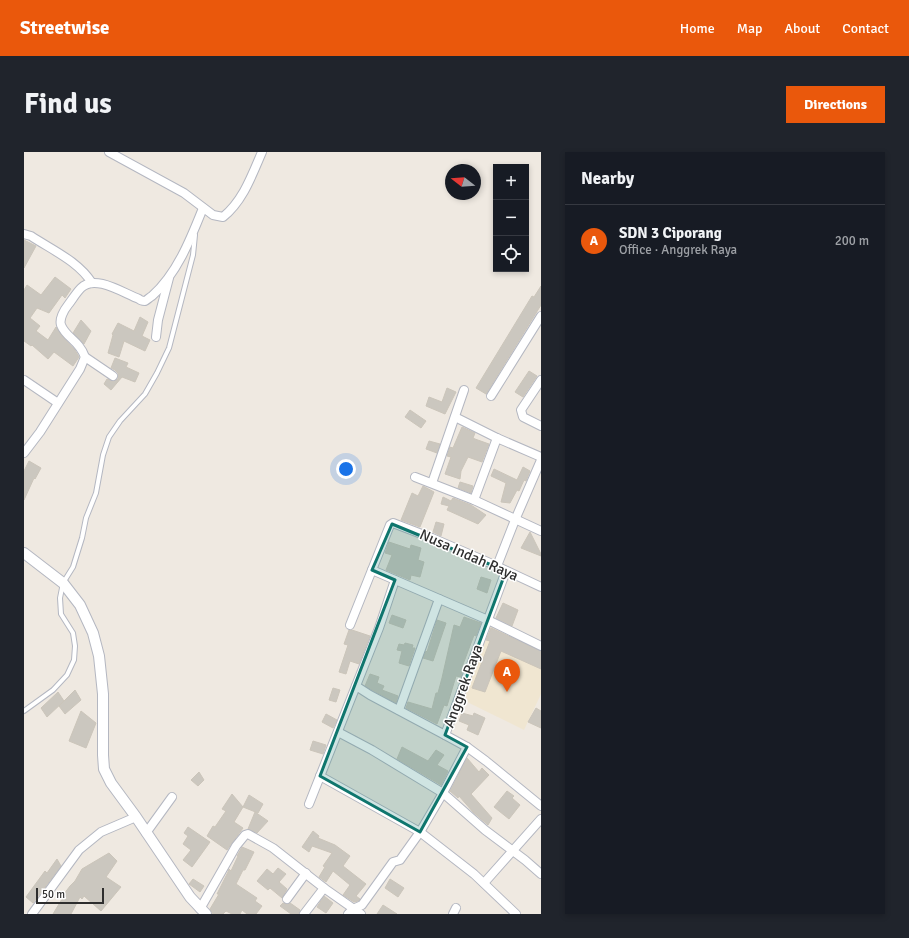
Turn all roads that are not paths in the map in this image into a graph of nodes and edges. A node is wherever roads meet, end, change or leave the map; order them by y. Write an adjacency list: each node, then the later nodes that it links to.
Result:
1 (109, 152): 3 (street)
2 (262, 152): 3 (street)
3 (203, 208): 4 (street)
4 (196, 226): 6 (street); 32 (lane)
5 (24, 234): 7 (street)
6 (170, 275): 7 (street); 9 (street)
7 (92, 282): 10 (street)
8 (541, 316): 15 (street)
9 (156, 337)
10 (85, 357): 11 (street); 16 (street)
11 (113, 376)
12 (24, 380): 16 (street)
13 (541, 380): 18 (street)
14 (464, 390): 17 (street)
15 (491, 396)
16 (58, 403): 20 (street)
17 (455, 417): 19 (street); 23 (street)
18 (541, 426)
19 (497, 438): 21 (street); 24 (street)
20 (24, 453)
21 (541, 458): 25 (street)
22 (415, 477): 23 (street)
23 (432, 483): 24 (street)
24 (474, 500): 25 (street)
25 (515, 520): 26 (street); 28 (street)
26 (541, 532)
27 (24, 553): 32 (street)
28 (497, 566): 29 (street, Nusa Indah Raya); 30 (street, Nusa Indah Raya)
29 (372, 570): 31 (street); 36 (street)
30 (506, 571): 33 (street, Nusa Indah Raya); 35 (street, Anggrek Raya)
31 (396, 580): 34 (street); 38 (street)
32 (63, 583): 40 (lane); 49 (street)
33 (541, 587)
34 (440, 599): 35 (street); 39 (street)
35 (488, 620): 37 (street); 42 (street, Anggrek Raya)
36 (350, 625)
37 (541, 646)
38 (356, 686): 39 (street); 41 (street)
39 (399, 710): 42 (street)
40 (24, 711)
41 (338, 732): 44 (street); 45 (street)
42 (445, 735): 43 (street, Anggrek Raya)
43 (467, 747): 45 (street); 48 (street, Anggrek Raya)
44 (320, 776): 47 (street); 51 (street)
45 (443, 793): 51 (street); 53 (street)
46 (172, 797): 52 (street)
47 (309, 804)
48 (541, 806)
49 (136, 817): 52 (street); 61 (street)
50 (541, 819): 53 (street)
51 (420, 832): 56 (street); 60 (street)
52 (146, 833): 59 (street)
53 (513, 851): 55 (street); 56 (street)
54 (306, 873): 57 (street); 58 (street); 59 (street)
55 (541, 874)
56 (484, 883): 64 (street)
57 (324, 888): 60 (street); 62 (street)
58 (287, 899)
59 (203, 912)
60 (351, 912): 63 (street)
61 (32, 914)
62 (304, 914)
63 (361, 914)
64 (516, 914)

